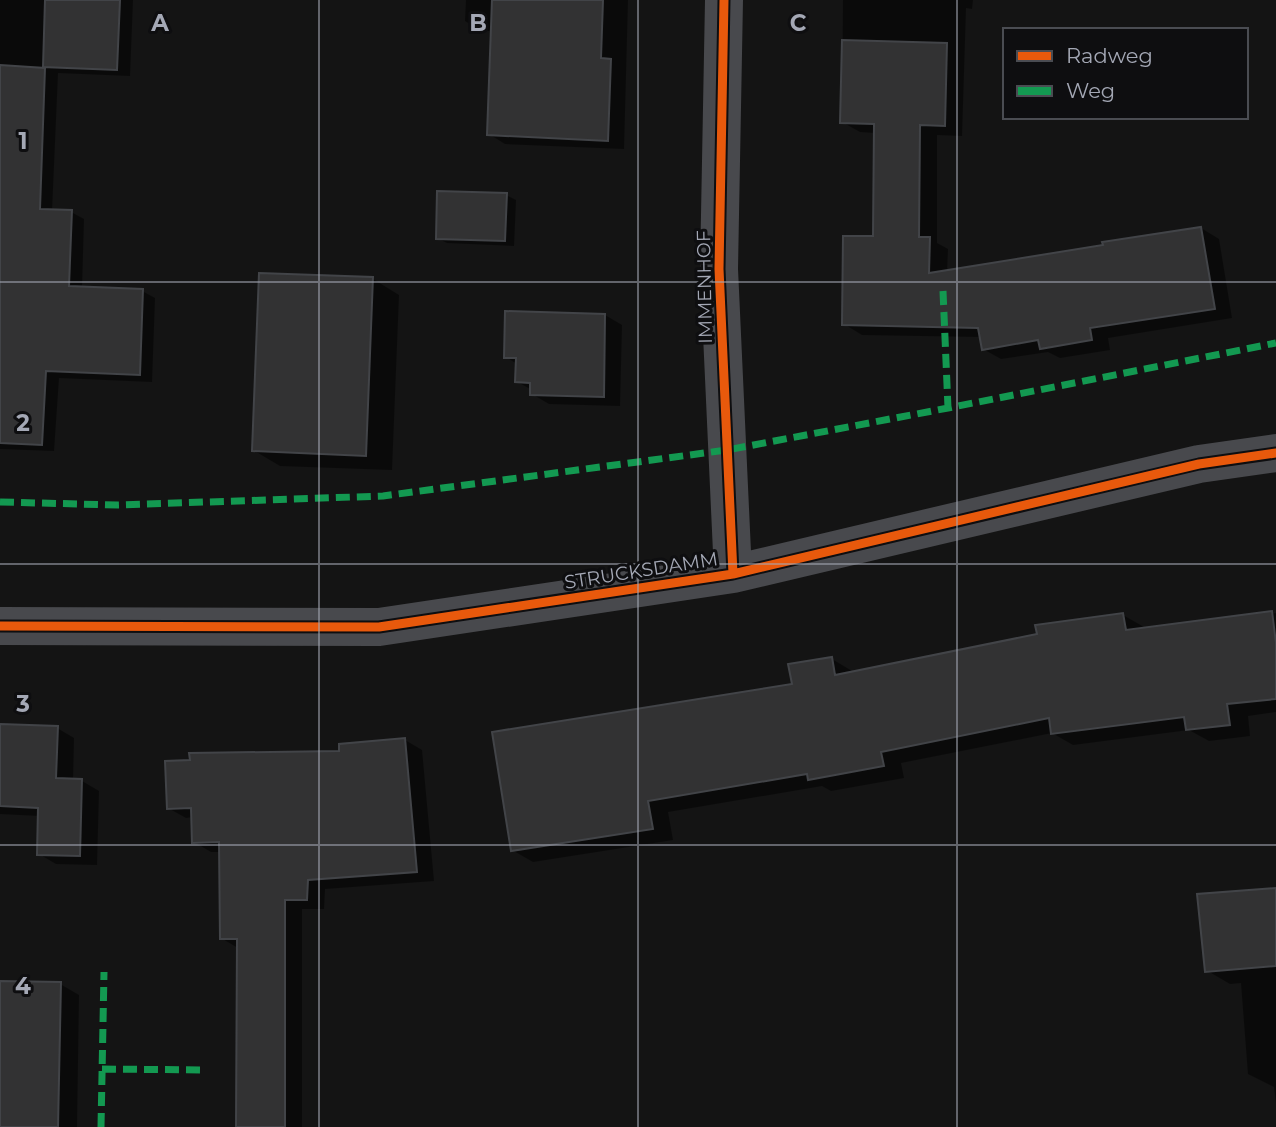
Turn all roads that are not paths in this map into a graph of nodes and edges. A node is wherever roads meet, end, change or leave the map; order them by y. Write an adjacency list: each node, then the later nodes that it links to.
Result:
1 (724, 0): 3 (street, IMMENHOF)
2 (1276, 453): 3 (street, STRUCKSDAMM)
3 (733, 574): 4 (street, STRUCKSDAMM)
4 (0, 626)

